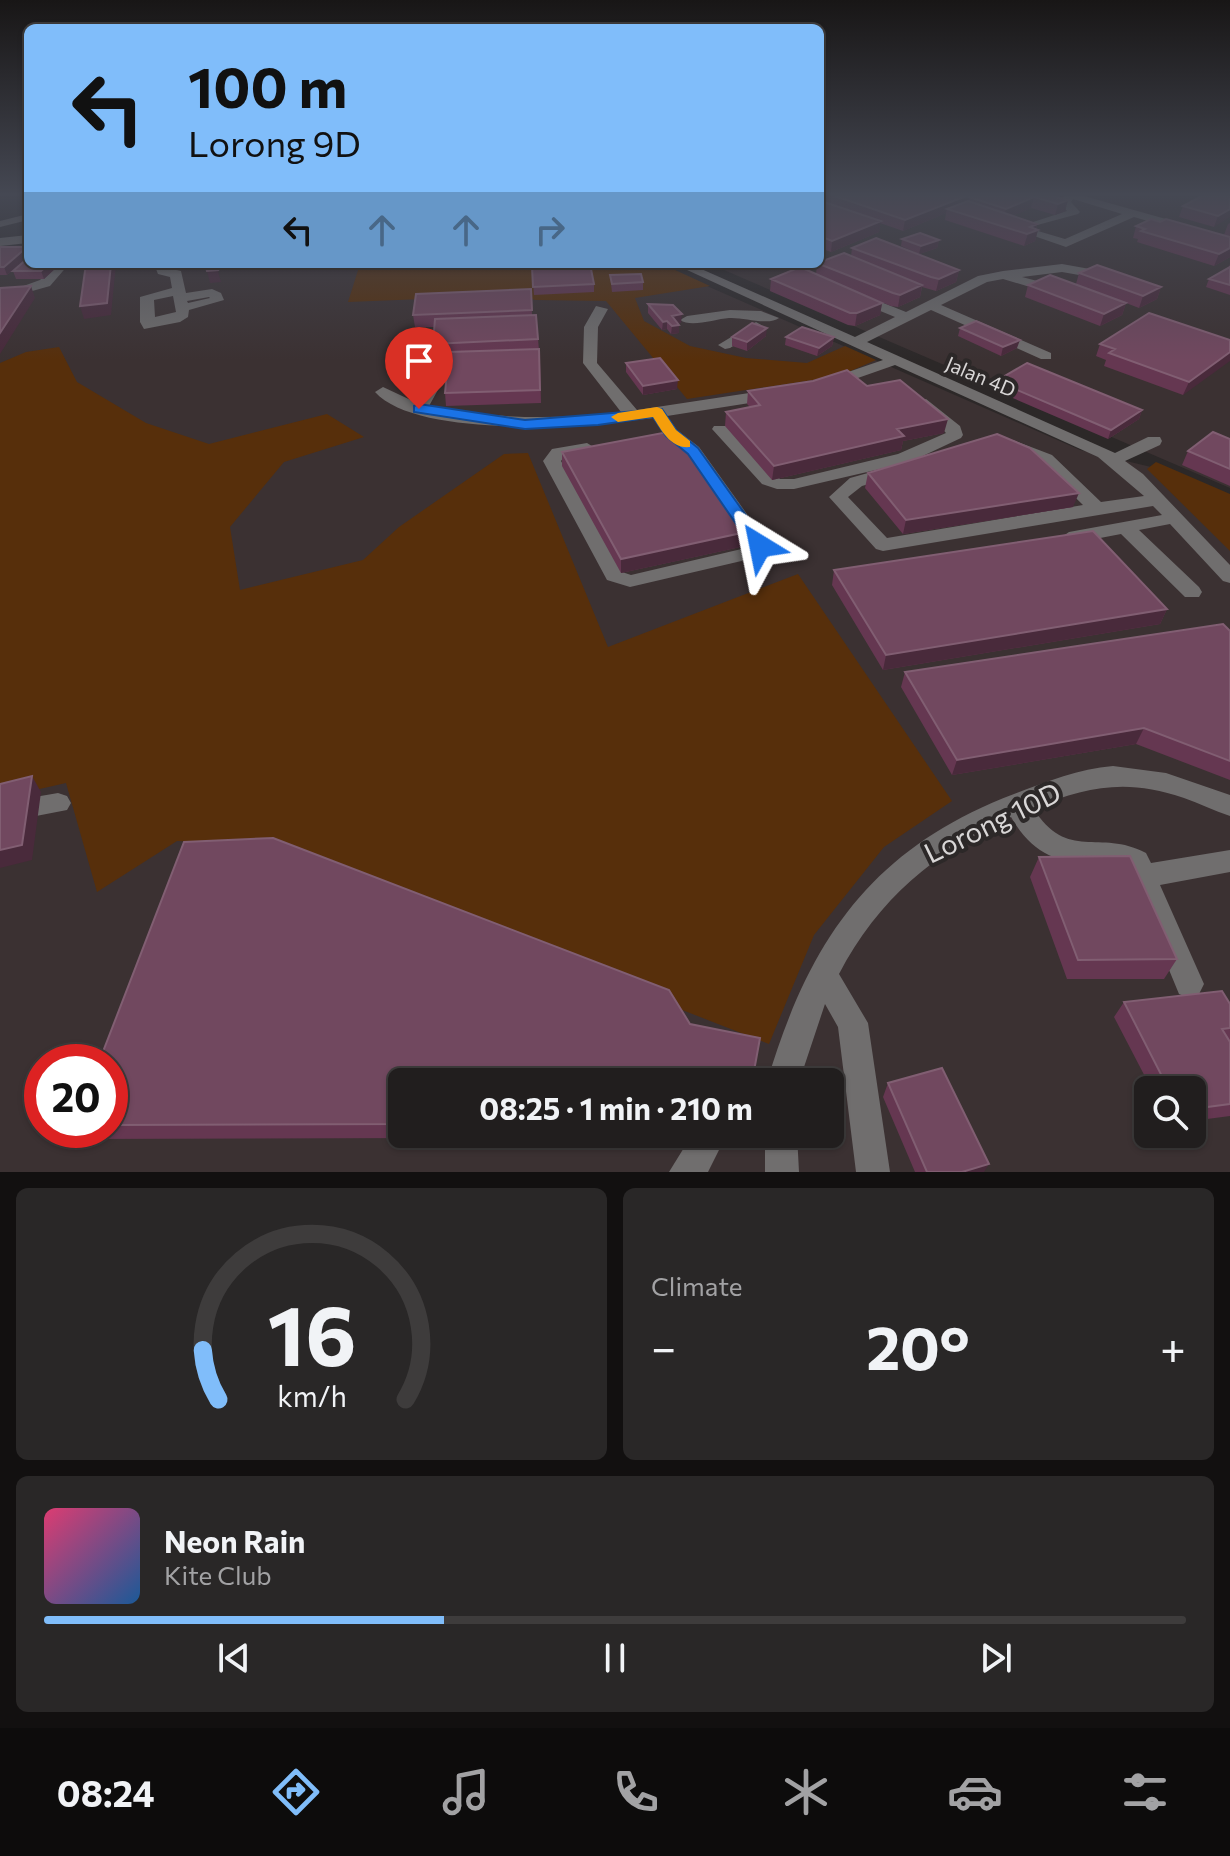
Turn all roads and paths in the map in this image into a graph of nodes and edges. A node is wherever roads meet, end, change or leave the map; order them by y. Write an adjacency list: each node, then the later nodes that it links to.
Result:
1 (59, 268): 8 (street)
2 (161, 268): 10 (street)
3 (689, 268): 12 (street, Jalan 4D)
4 (1011, 276): 5 (street); 6 (street); 9 (street)
5 (1127, 281)
6 (1040, 286)
7 (845, 291): 13 (street)
8 (11, 293)
9 (936, 298): 13 (street); 19 (street)
10 (179, 299): 10 (street)
11 (601, 309): 29 (street)
12 (789, 313): 14 (street); 17 (street, Jalan 4D)
13 (907, 317): 17 (street)
14 (772, 318): 15 (street); 18 (street)
15 (687, 320)
16 (425, 333): 22 (street)
17 (855, 342): 21 (street, Jalan 4D)
18 (725, 345)
19 (1046, 356)
20 (484, 361): 22 (street)
21 (894, 361): 23 (street, Jalan 4D); 24 (street)
22 (427, 363): 27 (street)
23 (919, 372): 30 (street); 35 (street, Jalan 4D)
24 (818, 386)
25 (795, 391): 28 (street)
26 (383, 392): 27 (street)
27 (419, 409): 29 (street)
28 (657, 412): 29 (street); 33 (street)
29 (632, 415)
30 (720, 429)
31 (1154, 441): 35 (street)
32 (998, 442): 37 (street)
33 (600, 446)
34 (970, 450): 37 (street)
35 (1115, 459): 36 (street, Jalan 4D)
36 (1157, 500): 37 (street); 38 (street, Jalan 4D)
37 (1097, 508)
38 (1175, 518): 39 (street); 41 (street, Jalan 4D)
39 (1125, 527): 40 (street); 42 (street)
40 (1047, 542)
41 (1230, 577)
42 (1192, 592)
43 (58, 803): 46 (street)
44 (1017, 804): 45 (street, Lorong 10D); 48 (street); 49 (street, Lorong 10D)
45 (1230, 806)
46 (0, 813)
47 (1230, 861): 48 (street)
48 (1144, 876): 50 (street)
49 (824, 976): 51 (street, Lorong 10D); 54 (street)
50 (1189, 984)
51 (786, 1068)
52 (781, 1148): 53 (street)
53 (782, 1172)
54 (873, 1172)

